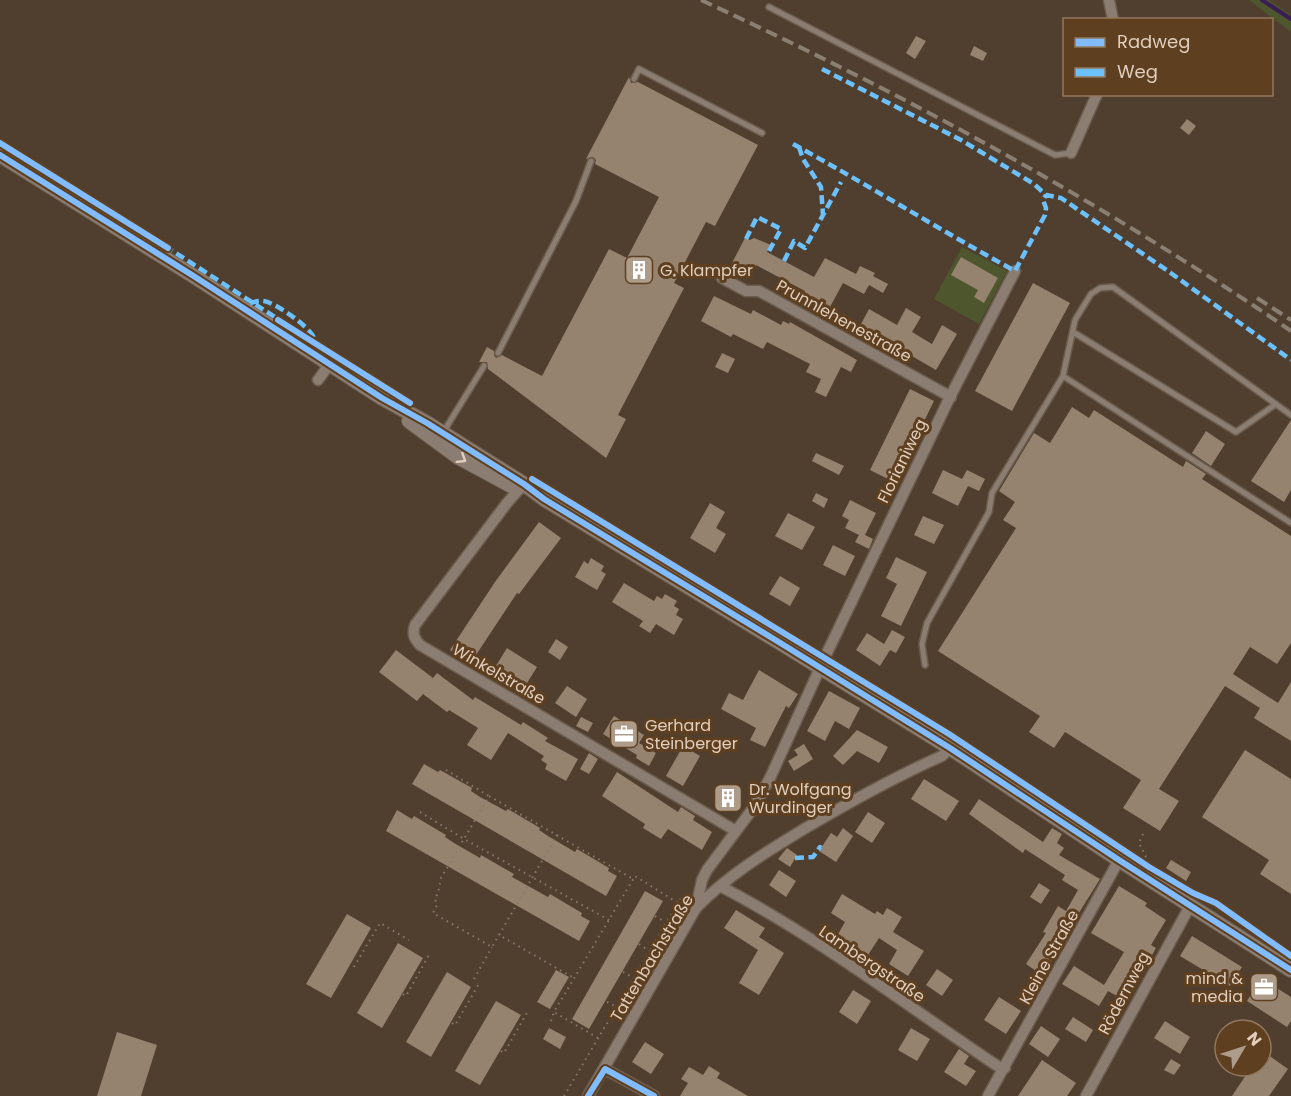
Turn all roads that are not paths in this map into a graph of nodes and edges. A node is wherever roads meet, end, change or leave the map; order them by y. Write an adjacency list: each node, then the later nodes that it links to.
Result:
1 (1109, 0): 3 (street)
2 (770, 7): 7 (lane)
3 (1113, 18)
4 (634, 79): 6 (lane)
5 (1096, 96): 7 (street)
6 (762, 133)
7 (1071, 153)
8 (0, 155): 14 (street)
9 (591, 161): 13 (lane)
10 (1015, 271): 18 (street, Florianiweg)
11 (722, 278): 18 (street, Prunnlehenestraße)
12 (1073, 332): 16 (lane); 19 (lane); 19 (lane)
13 (498, 353)
14 (329, 365): 17 (street); 21 (street)
15 (484, 366): 21 (lane)
16 (1063, 376): 23 (lane); 24 (lane)
17 (318, 380)
18 (951, 397): 25 (street, Florianiweg)
19 (1276, 404): 20 (lane)
20 (1291, 415)
21 (440, 438): 22 (street)
22 (522, 487): 25 (street); 27 (street, Winkelstraße)
23 (1291, 523)
24 (925, 665)
25 (820, 667): 26 (street); 27 (street)
26 (950, 748): 28 (street); 29 (street, Tattenbachstraße)
27 (736, 831): 31 (street)
28 (1119, 860): 30 (street); 33 (street, Kleine Straße)
29 (720, 886): 31 (street, Tattenbachstraße); 33 (street, Lambergstraße)
30 (1190, 906): 32 (street); 38 (street, Rödernweg)
31 (696, 908): 34 (street, Tattenbachstraße)
32 (1291, 970)
33 (1005, 1068): 37 (street, Kleine Straße)
34 (605, 1069): 35 (street, Tattenbachstraße); 36 (street)
35 (588, 1096)
36 (654, 1096)
37 (988, 1096)
38 (1086, 1096)

